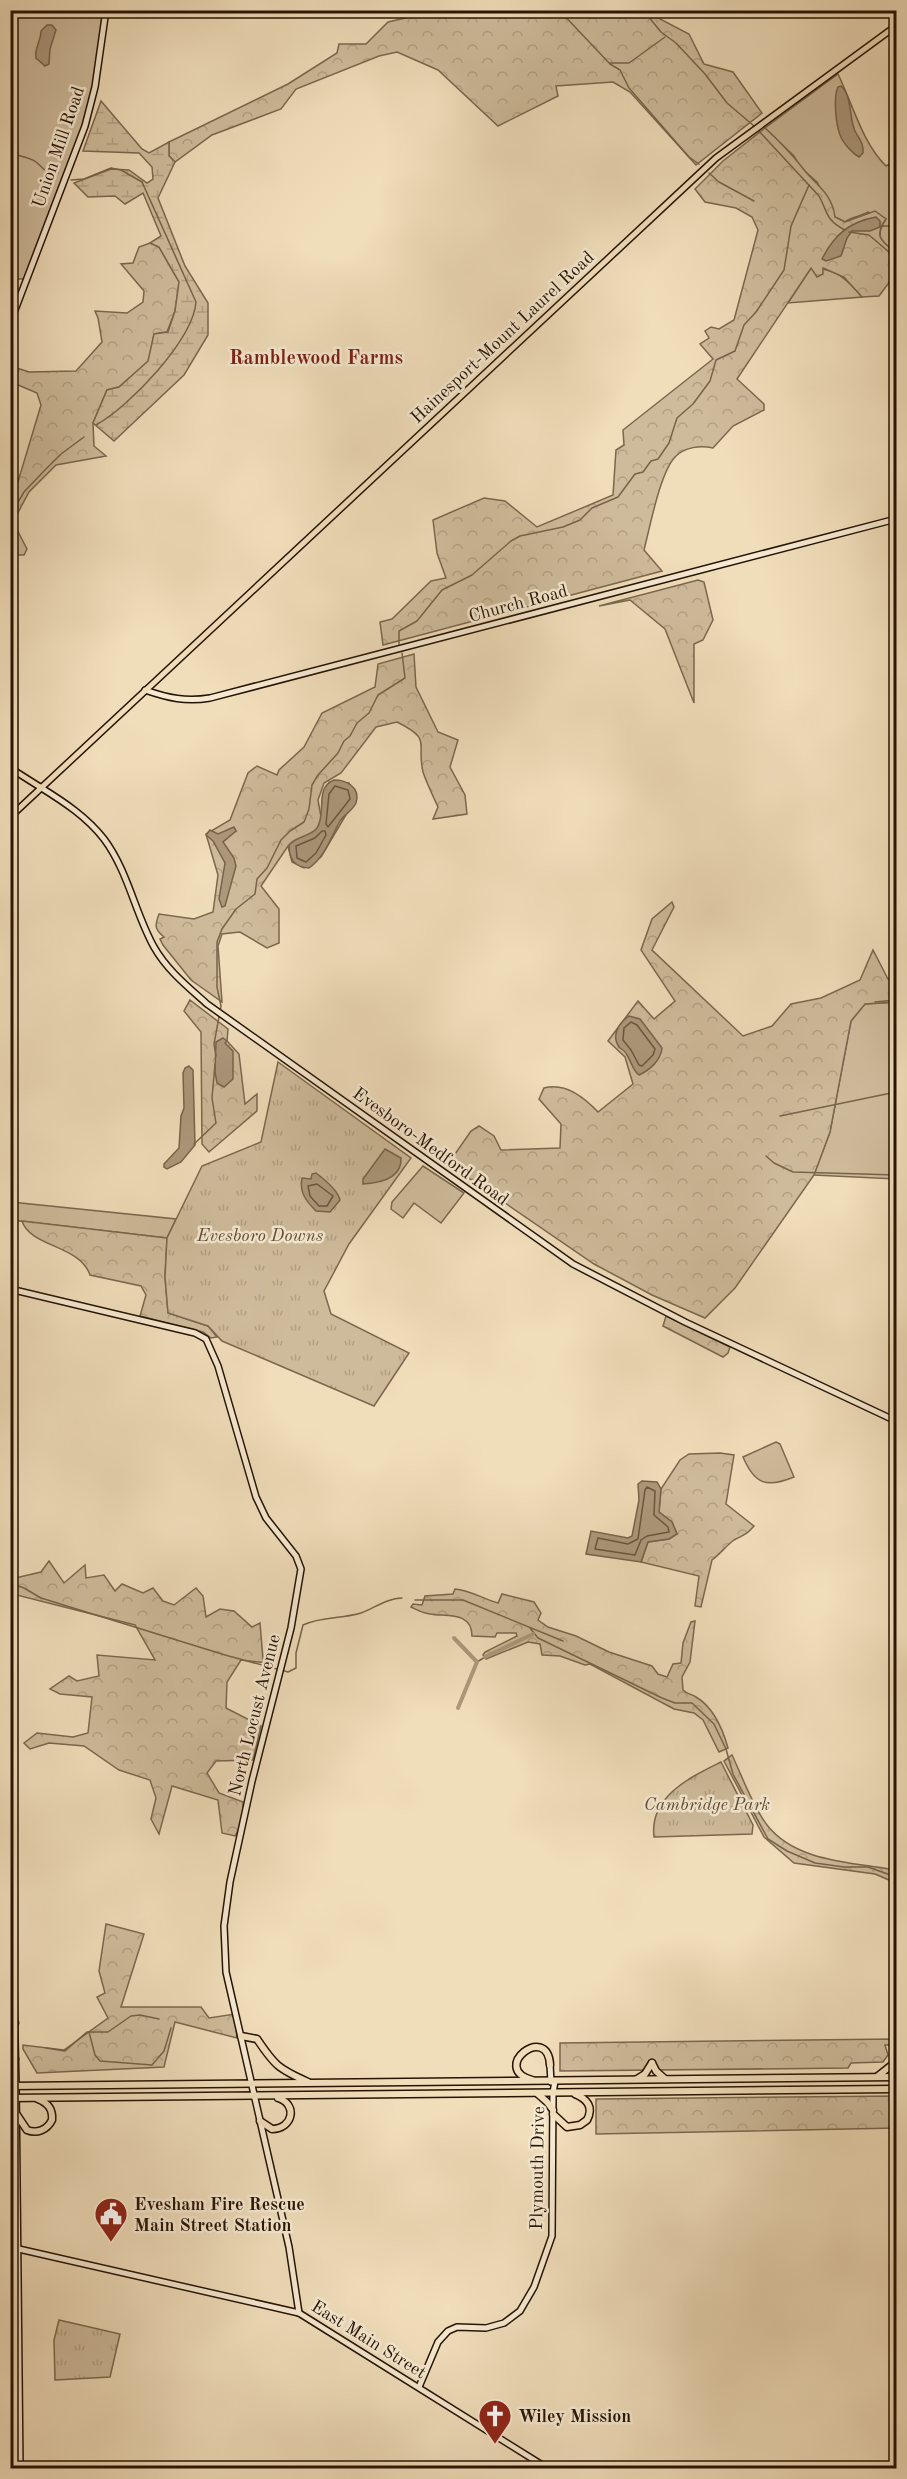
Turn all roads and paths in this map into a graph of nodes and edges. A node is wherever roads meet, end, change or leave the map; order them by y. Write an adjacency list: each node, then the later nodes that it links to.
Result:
1 (106, 10): 3 (street, Union Mill Road)
2 (897, 26): 5 (main road, Hainesport-Mount Laurel Road)
3 (10, 323)
4 (897, 519): 5 (street, Church Road)
5 (145, 690): 7 (main road, Hainesport-Mount Laurel Road)
6 (10, 768): 7 (main road)
7 (40, 787): 8 (main road, Hainesport-Mount Laurel Road); 10 (street, Evesboro-Medford Road)
8 (10, 817)
9 (10, 1289): 13 (street, North Locust Avenue)
10 (897, 1421)
11 (10, 1810): 12 (street)
12 (13, 2026): 15 (street)
13 (241, 2036): 23 (highway); 24 (street, North Locust Avenue)
14 (897, 2051): 17 (highway)
15 (13, 2057): 25 (street)
16 (550, 2065): 21 (highway); 22 (street, Plymouth Drive)
17 (877, 2077): 18 (highway); 19 (highway)
18 (897, 2077)
19 (666, 2079): 20 (highway); 20 (highway)
20 (635, 2080): 22 (highway)
21 (541, 2081): 22 (highway); 23 (highway)
22 (553, 2081): 29 (street, Plymouth Drive)
23 (312, 2083): 24 (highway)
24 (251, 2084): 25 (highway); 30 (street, North Locust Avenue)
25 (13, 2086): 31 (street)
26 (897, 2089): 27 (highway)
27 (572, 2092): 29 (highway); 33 (highway)
28 (534, 2093): 29 (highway); 30 (highway); 33 (highway)
29 (553, 2093): 33 (street, Plymouth Drive)
30 (255, 2096): 32 (highway); 35 (street, North Locust Avenue); 35 (highway)
31 (13, 2098): 32 (highway); 34 (street)
32 (31, 2098): 34 (highway)
33 (553, 2112): 38 (street, Plymouth Drive)
34 (16, 2115): 36 (street)
35 (260, 2121): 37 (street, North Locust Avenue)
36 (14, 2248): 37 (street, East Main Street); 39 (street)
37 (299, 2313): 38 (street, East Main Street)
38 (419, 2387): 40 (street, East Main Street)
39 (20, 2469)
40 (546, 2469)

